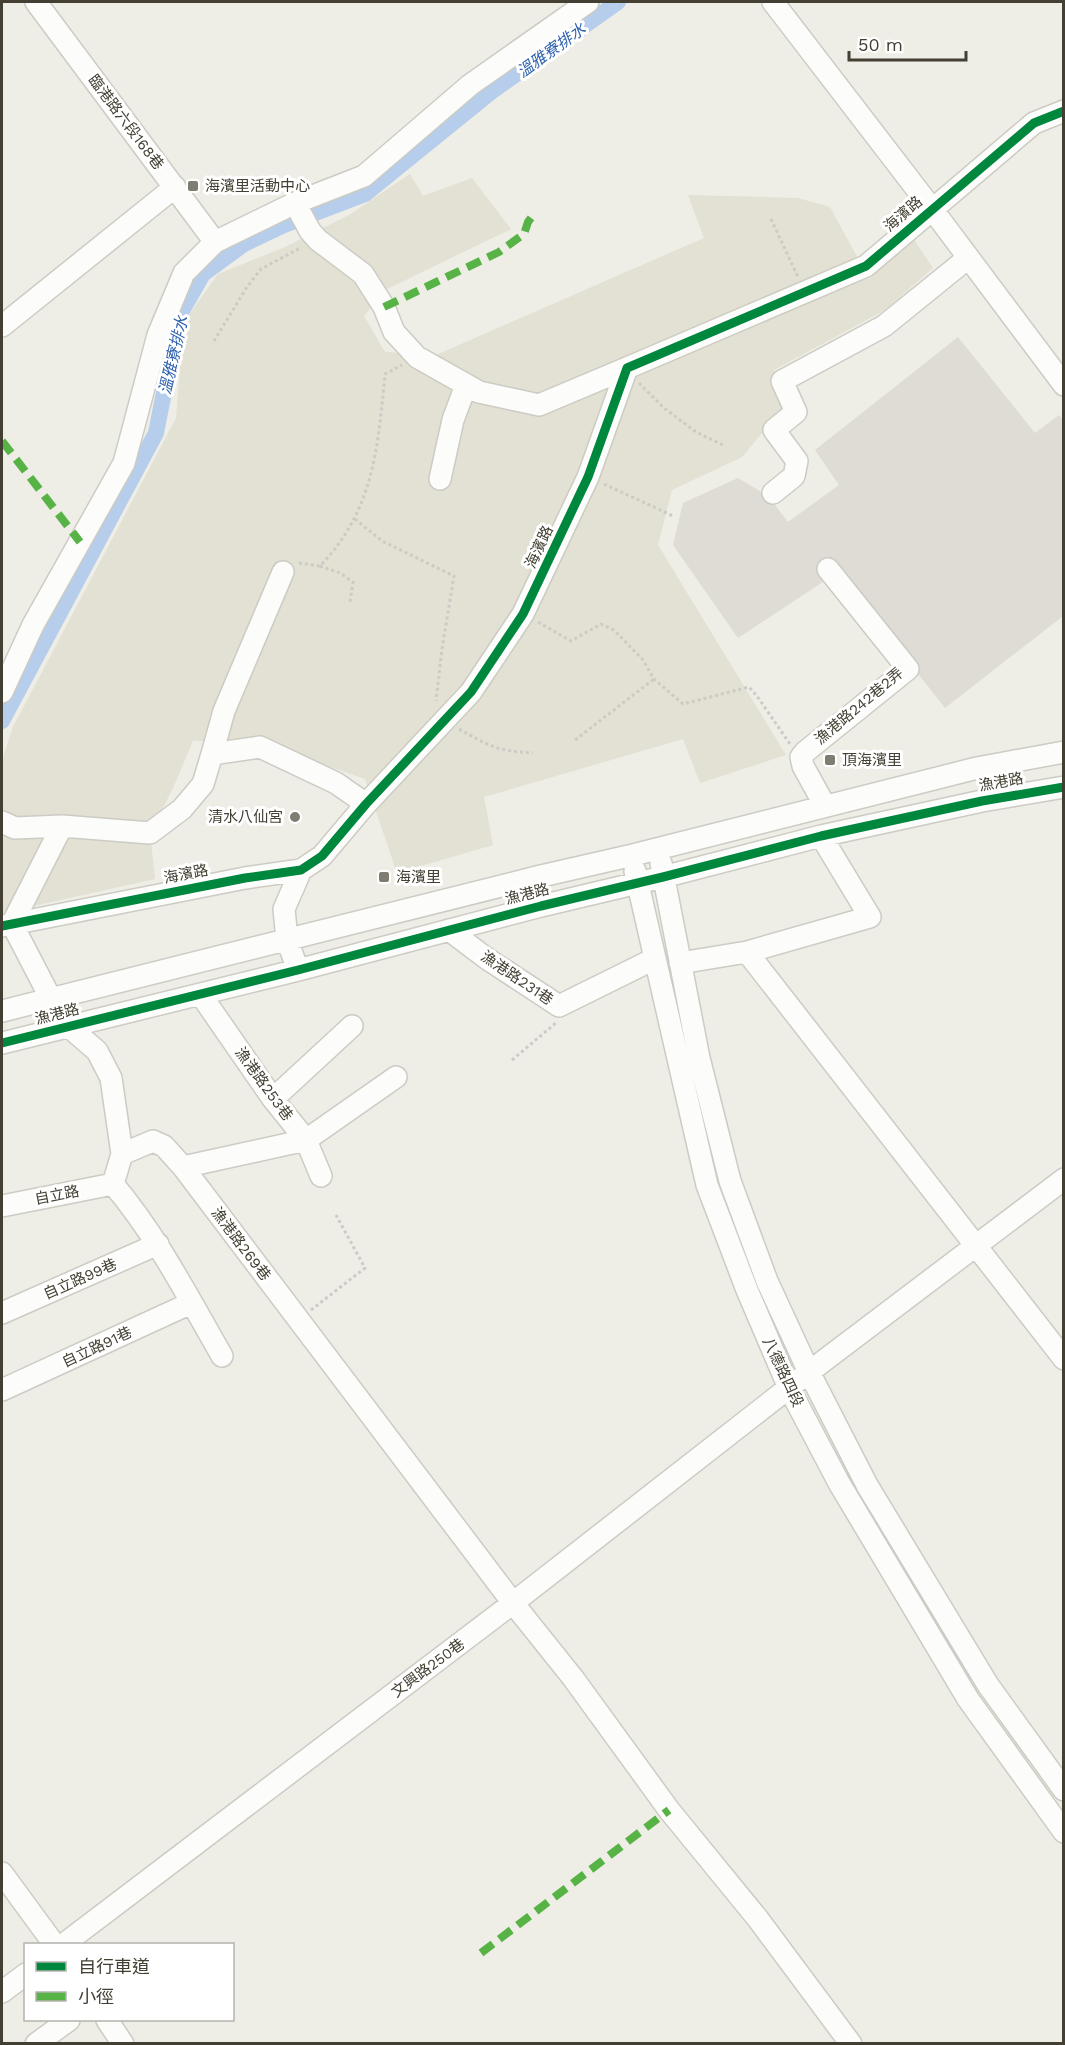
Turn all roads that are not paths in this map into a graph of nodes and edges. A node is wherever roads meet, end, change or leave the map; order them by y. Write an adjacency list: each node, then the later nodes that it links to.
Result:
1 (36, 2): 5 (street, 臨港路六段168巷)
2 (588, 2): 6 (street)
3 (773, 2): 7 (street)
4 (1064, 111): 7 (street, 海濱路)
5 (175, 187): 8 (street, 臨港路六段168巷); 10 (street)
6 (297, 206): 8 (street); 12 (street)
7 (932, 208): 9 (street); 11 (street, 海濱路)
8 (215, 242): 18 (street)
9 (968, 258): 13 (street); 15 (street)
10 (2, 327)
11 (627, 368): 12 (street); 22 (street, 海濱路)
12 (466, 385): 14 (street)
13 (1064, 385)
14 (440, 479)
15 (773, 493)
16 (828, 569): 23 (street, 漁港路242巷2弄)
17 (283, 572): 20 (street)
18 (2, 692)
19 (1064, 752): 23 (street, 漁港路)
20 (212, 754): 22 (street); 25 (street)
21 (1064, 787): 26 (street, 漁港路)
22 (366, 804): 29 (street, 海濱路)
23 (825, 806): 27 (street, 漁港路)
24 (2, 822): 25 (street)
25 (62, 826): 32 (street)
26 (821, 836): 30 (street, 漁港路); 35 (street)
27 (658, 848): 28 (street, 漁港路); 30 (street, 八德路四段)
28 (633, 855): 31 (street, 八德路四段); 34 (street, 漁港路)
29 (301, 870): 32 (street, 海濱路); 34 (street)
30 (663, 877): 31 (street, 漁港路); 37 (street, 八德路四段)
31 (637, 883): 33 (street, 漁港路); 36 (street, 八德路四段)
32 (7, 925): 40 (street)
33 (449, 930): 36 (street, 漁港路231巷); 38 (street, 漁港路)
34 (287, 940): 38 (street); 40 (street, 漁港路)
35 (747, 952): 37 (street); 55 (street)
36 (654, 959): 59 (street, 八德路四段)
37 (680, 963): 58 (street, 八德路四段)
38 (298, 970): 39 (street, 漁港路)
39 (201, 995): 42 (street, 漁港路); 46 (street, 漁港路253巷)
40 (51, 999): 41 (street, 漁港路); 42 (street)
41 (2, 1011)
42 (68, 1026): 44 (street, 漁港路); 48 (street)
43 (352, 1026): 46 (street)
44 (2, 1043)
45 (396, 1077): 47 (street)
46 (273, 1099): 47 (street, 漁港路253巷)
47 (306, 1140): 49 (street); 50 (street, 漁港路253巷)
48 (122, 1154): 49 (street, 漁港路269巷); 52 (street)
49 (183, 1167): 65 (street, 漁港路269巷)
50 (321, 1176)
51 (1064, 1179): 55 (street, 文興路250巷)
52 (112, 1184): 53 (street, 自立路); 54 (street)
53 (2, 1206)
54 (158, 1245): 56 (street); 57 (street, 自立路99巷)
55 (976, 1246): 61 (street); 62 (street, 文興路250巷)
56 (191, 1303): 60 (street); 64 (street, 自立路91巷)
57 (2, 1313)
58 (784, 1317): 59 (street); 62 (street, 八德路四段)
59 (763, 1328): 63 (street, 八德路四段)
60 (222, 1356)
61 (1064, 1359)
62 (809, 1372): 63 (street, 文興路250巷); 66 (street, 八德路四段)
63 (789, 1388): 65 (street, 文興路250巷); 67 (street, 八德路四段)
64 (2, 1390)
65 (513, 1603): 72 (street, 文興路250巷); 79 (street, 漁港路269巷)
66 (988, 1685): 67 (street); 68 (street, 八德路四段)
67 (968, 1699): 69 (street, 八德路四段)
68 (1064, 1790)
69 (1064, 1832)
70 (2, 1873): 71 (street)
71 (53, 1943)
72 (65, 1943)
73 (24, 1976): 74 (street)
74 (2, 1992)
75 (66, 2021): 77 (street)
76 (108, 2021): 78 (street)
77 (36, 2043)
78 (123, 2043)
79 (851, 2043)

